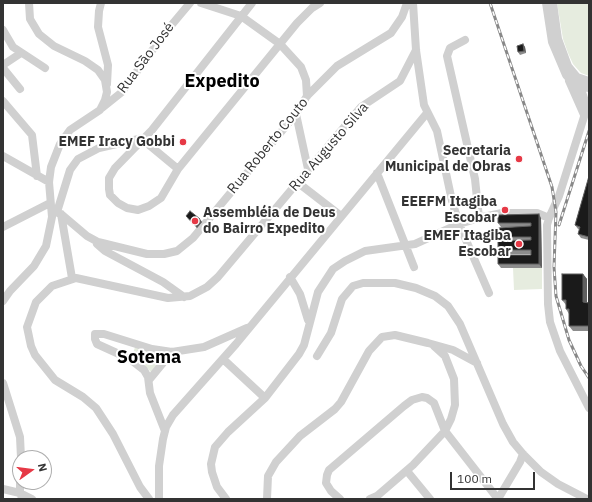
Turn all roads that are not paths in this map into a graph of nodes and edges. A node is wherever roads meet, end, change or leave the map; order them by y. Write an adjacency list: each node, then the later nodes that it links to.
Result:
1 (29, 3): 23 (street)
2 (101, 3): 23 (street)
3 (190, 3): 30 (street, Rua São José)
4 (201, 3): 11 (street)
5 (252, 3): 11 (street)
6 (407, 3): 27 (street, Rua Roberto Couto)
7 (413, 3): 15 (street)
8 (546, 3): 20 (street)
9 (553, 3): 21 (street)
10 (317, 4): 14 (street)
11 (241, 16): 14 (street); 33 (street)
12 (3, 30): 16 (street)
13 (465, 40): 43 (street)
14 (280, 44): 27 (street); 35 (street)
15 (416, 50): 31 (street); 36 (street, Rua Augusto Silva)
16 (21, 53): 17 (street); 19 (street)
17 (3, 65)
18 (3, 68): 26 (street)
19 (44, 68)
20 (566, 75): 24 (street); 29 (street)
21 (577, 77): 22 (street); 24 (street)
22 (589, 81)
23 (107, 84): 30 (street)
24 (580, 88): 25 (street); 29 (street)
25 (589, 88)
26 (20, 89)
27 (307, 96): 32 (street, Rua Roberto Couto)
28 (3, 101): 38 (street)
29 (586, 108): 44 (street)
30 (100, 110): 39 (street, Rua São José)
31 (427, 113): 37 (street); 45 (street)
32 (296, 114): 36 (street); 47 (street, Rua Roberto Couto)
33 (144, 138): 35 (street); 35 (street); 41 (street)
34 (3, 156): 38 (street)
35 (178, 169)
36 (308, 169): 40 (street, Rua Augusto Silva)
37 (377, 173): 42 (street); 48 (street)
38 (37, 176): 39 (street)
39 (49, 182): 41 (street, Rua São José)
40 (297, 182): 42 (street); 53 (street, Rua Augusto Silva)
41 (55, 210): 46 (street); 47 (street, Rua Roberto Couto); 51 (street); 54 (street)
42 (341, 216): 50 (street)
43 (479, 218): 44 (street); 45 (street)
44 (549, 218): 65 (street)
45 (459, 224): 48 (street); 52 (street)
46 (3, 227)
47 (92, 239): 53 (street)
48 (406, 246): 49 (street); 56 (street)
49 (414, 267)
50 (290, 277): 55 (street); 56 (street)
51 (72, 278): 53 (street, Rua Augusto Silva); 74 (street)
52 (489, 293)
53 (184, 297)
54 (3, 301)
55 (248, 328): 58 (street); 60 (street)
56 (308, 330): 64 (street)
57 (432, 344): 61 (street); 67 (street); 77 (street)
58 (172, 352): 62 (street); 62 (street)
59 (317, 356): 61 (street)
60 (223, 359): 64 (street); 66 (street)
61 (478, 364): 69 (street)
62 (149, 380): 66 (street)
63 (3, 382): 68 (street)
64 (265, 398): 76 (street)
65 (589, 408)
66 (165, 431): 75 (street)
67 (446, 431): 70 (street); 78 (street); 81 (street)
68 (21, 450)
69 (523, 454): 81 (street); 82 (street)
70 (407, 471): 79 (street); 80 (street)
71 (3, 489): 72 (street)
72 (21, 496): 73 (street)
73 (32, 499)
74 (150, 499)
75 (159, 499)
76 (226, 499)
77 (267, 499)
78 (340, 499)
79 (370, 499)
80 (430, 499)
81 (498, 499)
82 (588, 499)

